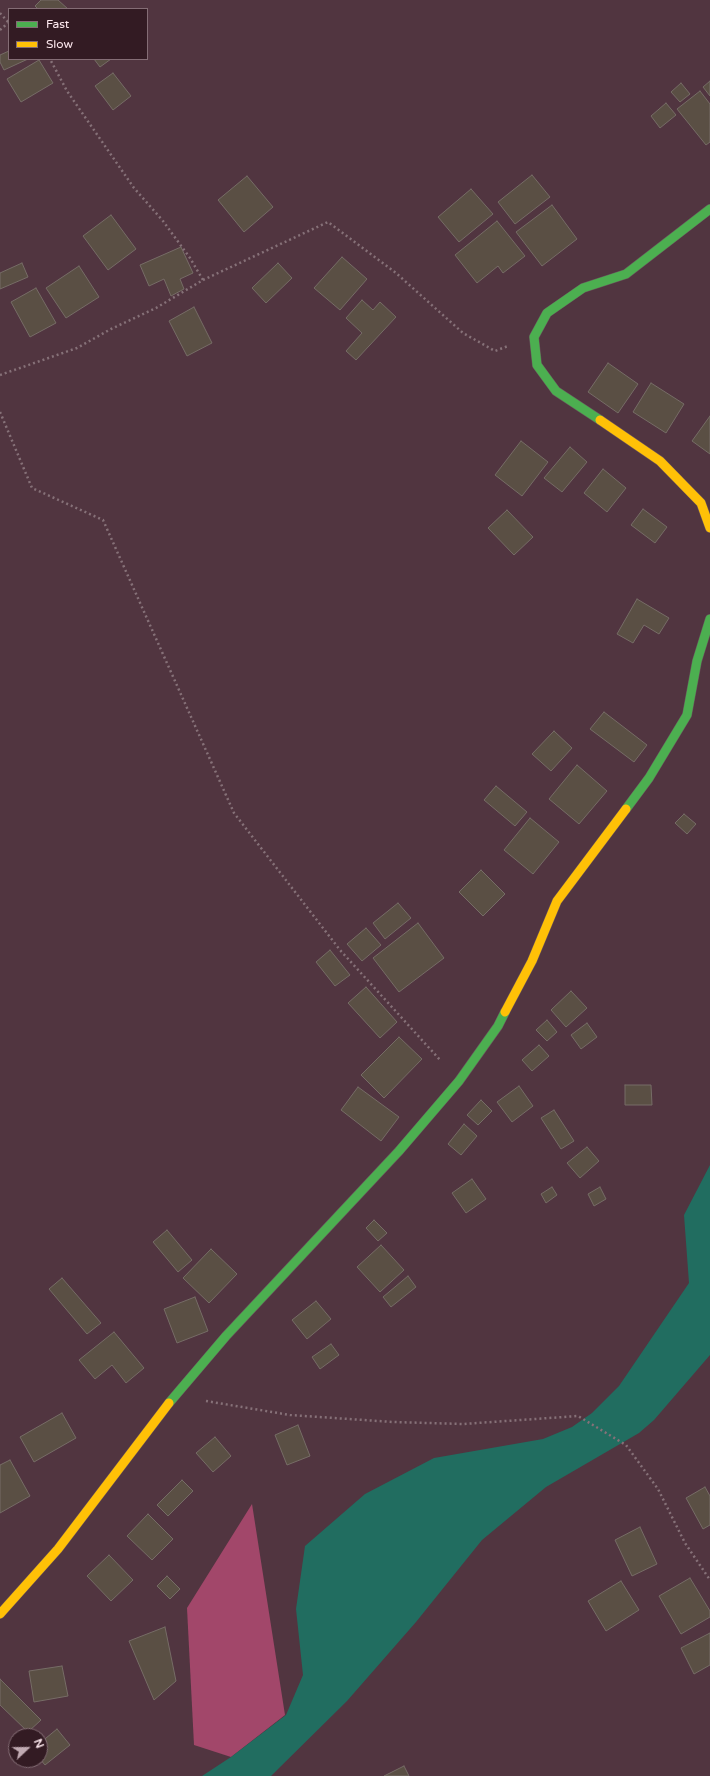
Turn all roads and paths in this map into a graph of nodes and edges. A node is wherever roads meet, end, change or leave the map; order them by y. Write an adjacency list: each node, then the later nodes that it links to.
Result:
1 (0, 13): 2 (path)
2 (8, 22)
3 (8, 24): 4 (path)
4 (0, 30)
5 (51, 60): 7 (path)
6 (710, 209): 8 (street)
7 (203, 280): 8 (path); 9 (path)
8 (534, 337): 11 (street)
9 (0, 375)
10 (0, 412): 13 (path)
11 (710, 528)
12 (710, 619): 13 (street)
13 (459, 1082): 14 (street)
14 (177, 1396): 15 (path); 16 (street)
15 (710, 1580)
16 (0, 1614)

